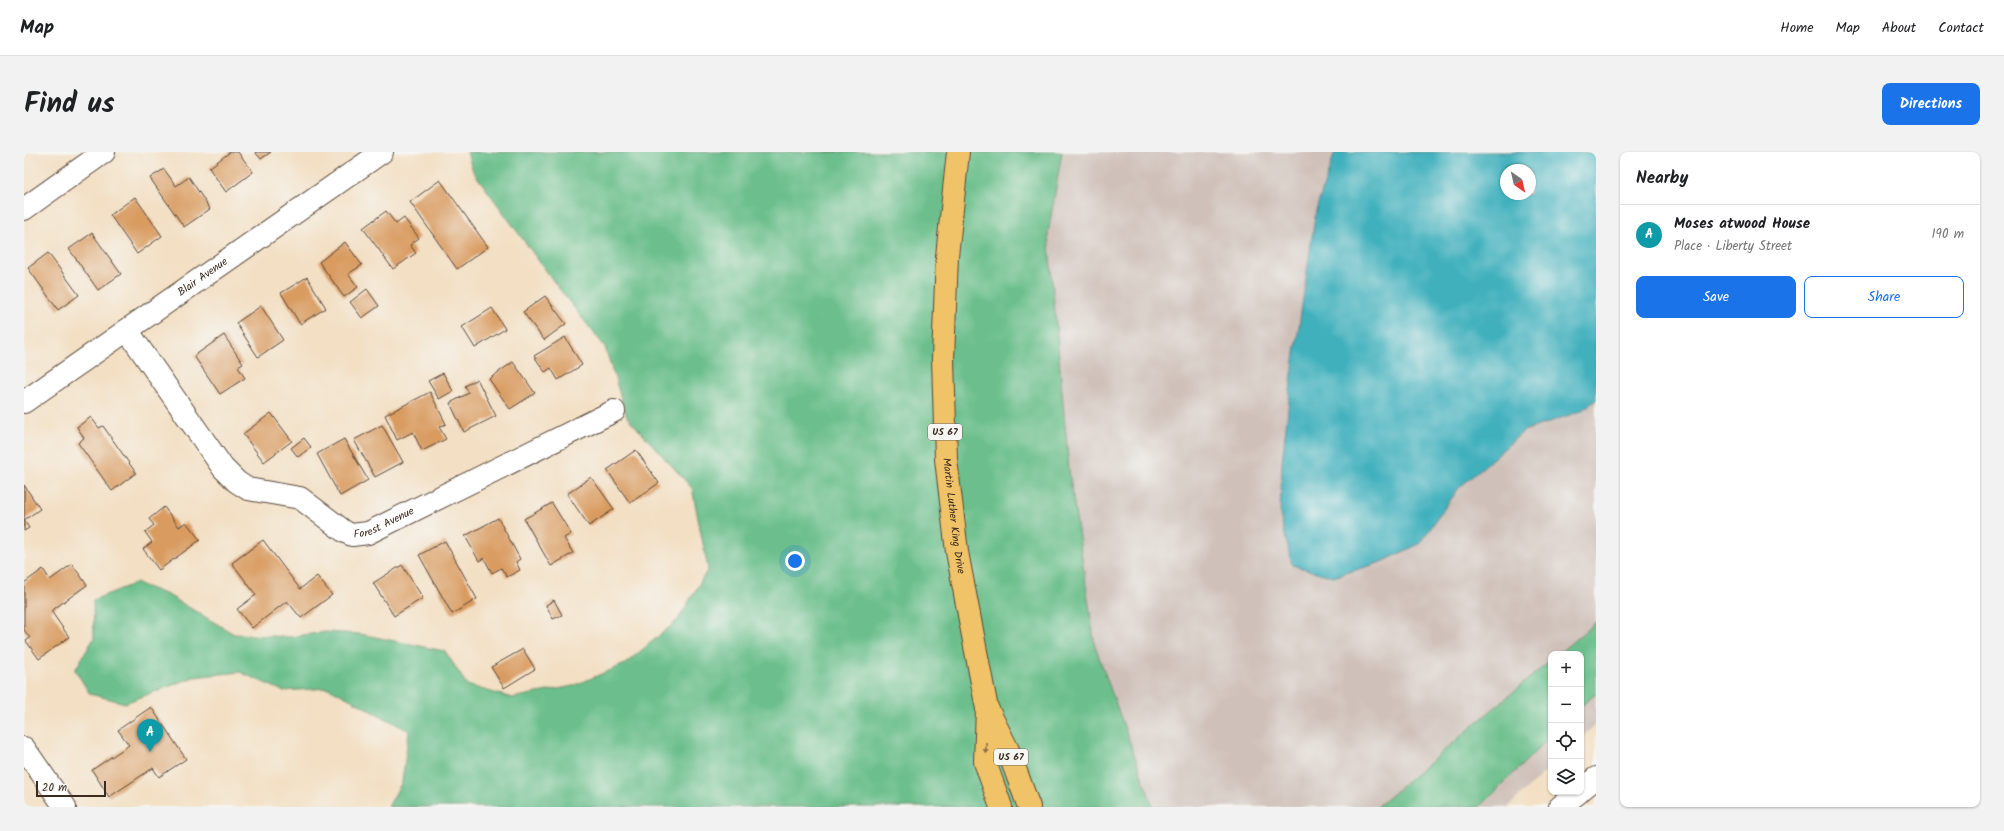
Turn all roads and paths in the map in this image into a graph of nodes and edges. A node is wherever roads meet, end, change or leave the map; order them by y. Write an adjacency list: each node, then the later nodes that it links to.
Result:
1 (104, 152): 4 (street)
2 (382, 152): 5 (street, Blair Avenue)
3 (958, 152): 8 (highway, Martin Luther King Drive / US 67)
4 (24, 209)
5 (127, 330): 6 (street, Blair Avenue); 7 (street, Forest Avenue)
6 (24, 402)
7 (614, 411)
8 (987, 709): 14 (highway, US 67, one-way to 14); 15 (highway, US 67)
9 (24, 748): 13 (street)
10 (1596, 778): 11 (street)
11 (1584, 788)
12 (1575, 795): 16 (street)
13 (65, 807)
14 (1001, 807)
15 (1029, 807)
16 (1560, 807)

